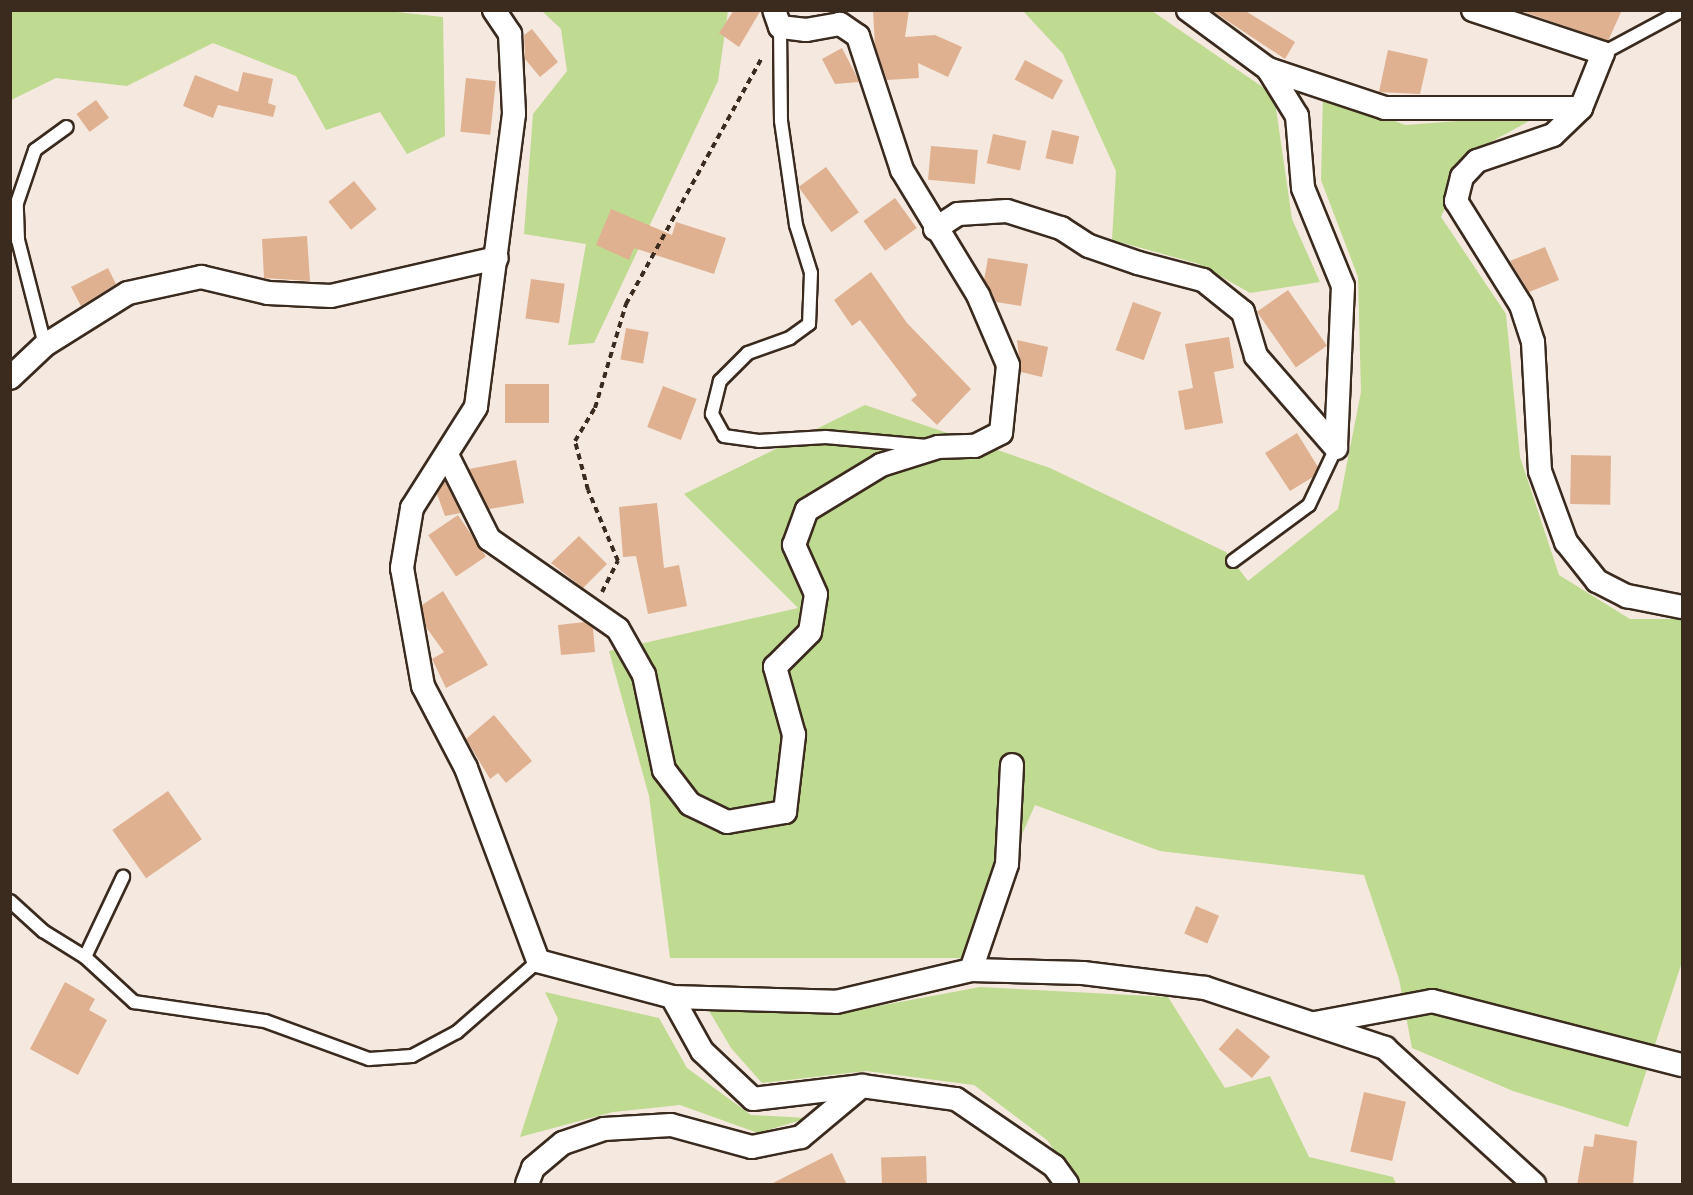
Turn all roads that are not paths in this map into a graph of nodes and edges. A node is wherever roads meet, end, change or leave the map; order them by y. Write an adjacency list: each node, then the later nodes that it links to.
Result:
1 (494, 10): 11 (street)
2 (1188, 10): 7 (street)
3 (1473, 10): 6 (street)
4 (1681, 11): 6 (lane)
5 (777, 19): 10 (street); 14 (lane)
6 (1603, 53): 8 (street)
7 (1268, 69): 8 (street); 15 (street)
8 (1581, 108): 18 (street)
9 (67, 126): 12 (lane)
10 (935, 229): 14 (street); 15 (street)
11 (497, 258): 12 (street); 16 (street)
12 (45, 345): 13 (street)
13 (10, 378)
14 (938, 447): 16 (street)
15 (1336, 448): 17 (lane)
16 (447, 454): 23 (street)
17 (1233, 561)
18 (1683, 608)
19 (1012, 765): 24 (street)
20 (123, 877): 22 (lane)
21 (10, 901): 22 (lane)
22 (86, 957): 23 (lane)
23 (537, 961): 25 (street)
24 (971, 970): 25 (street); 26 (street)
25 (672, 997): 28 (street)
26 (1314, 1023): 27 (street); 31 (street)
27 (1683, 1065)
28 (862, 1086): 29 (street); 30 (street)
29 (527, 1185)
30 (1067, 1185)
31 (1534, 1185)

